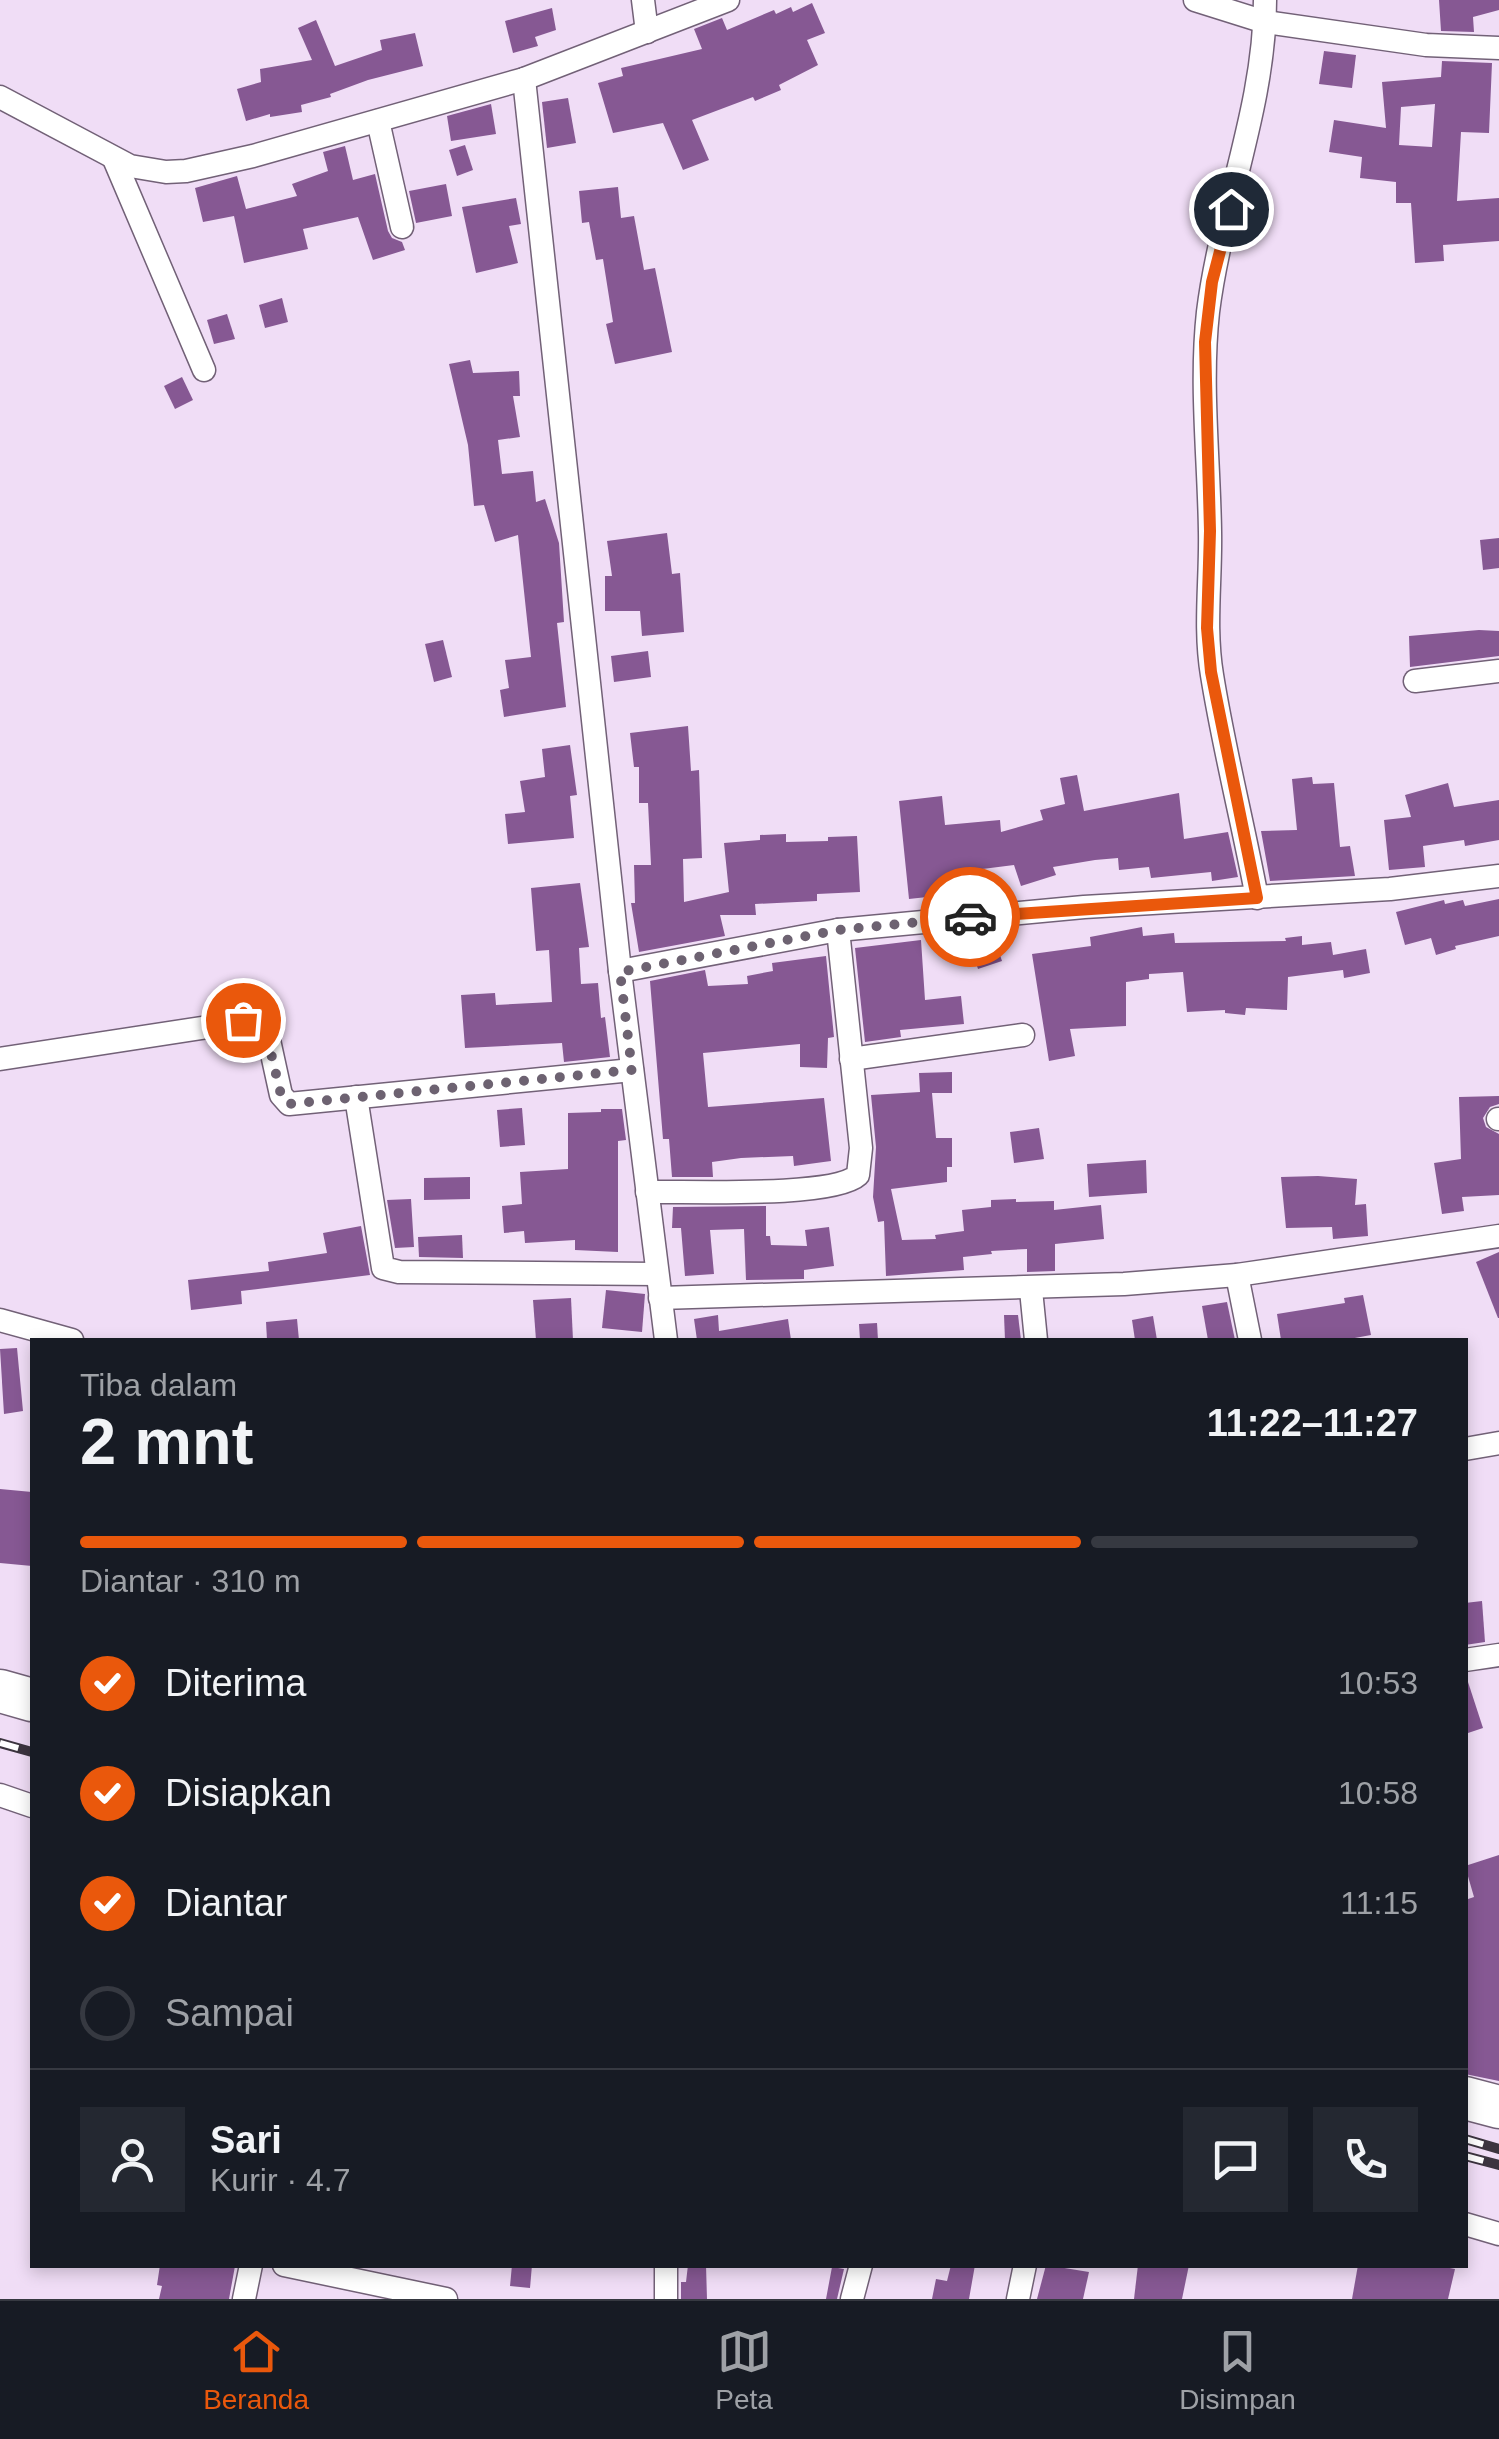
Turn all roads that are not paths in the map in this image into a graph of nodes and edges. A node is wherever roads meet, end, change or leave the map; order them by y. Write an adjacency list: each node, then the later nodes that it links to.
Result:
1 (643, 0): 5 (street)
2 (728, 0): 5 (street)
3 (1196, 0): 4 (street)
4 (1265, 11): 6 (street); 16 (street)
5 (647, 32): 7 (street)
6 (1499, 48)
7 (524, 79): 9 (street); 18 (street)
8 (0, 97): 10 (street)
9 (378, 121): 10 (street); 11 (street)
10 (114, 159): 12 (street)
11 (402, 226)
12 (204, 370)
13 (1499, 671): 14 (street)
14 (1415, 681)
15 (1499, 876): 16 (street)
16 (1257, 898): 17 (street)
17 (838, 930): 18 (street); 21 (street)
18 (620, 972): 22 (street)
19 (1023, 1035): 21 (street)
20 (0, 1059): 23 (street)
21 (851, 1059): 24 (street)
22 (632, 1070): 23 (street); 24 (street)
23 (356, 1097): 26 (street)
24 (647, 1192): 26 (street)
25 (1499, 1236): 27 (street)
26 (657, 1274): 29 (street)
27 (1237, 1275): 28 (street); 34 (street)
28 (1032, 1290): 29 (street); 33 (street)
29 (660, 1298): 32 (street)
30 (0, 1320): 31 (street)
31 (65, 1338)
32 (666, 1338)
33 (1036, 1338)
34 (1250, 1338)
35 (1499, 1443): 36 (street)
36 (1468, 1448)
37 (1499, 1655): 38 (street)
38 (1468, 1660)
39 (0, 1691): 40 (highway)
40 (30, 1699)
41 (0, 1796): 42 (street)
42 (30, 1805)
43 (1468, 2099): 44 (highway)
44 (1499, 2108)
45 (1468, 2225): 46 (street)
46 (1499, 2234)
47 (251, 2268): 53 (street)
48 (297, 2268): 52 (street)
49 (666, 2268): 55 (street)
50 (861, 2268): 56 (street)
51 (1025, 2268): 57 (street)
52 (414, 2295): 54 (street)
53 (244, 2299)
54 (446, 2299)
55 (666, 2299)
56 (852, 2299)
57 (1018, 2299)

